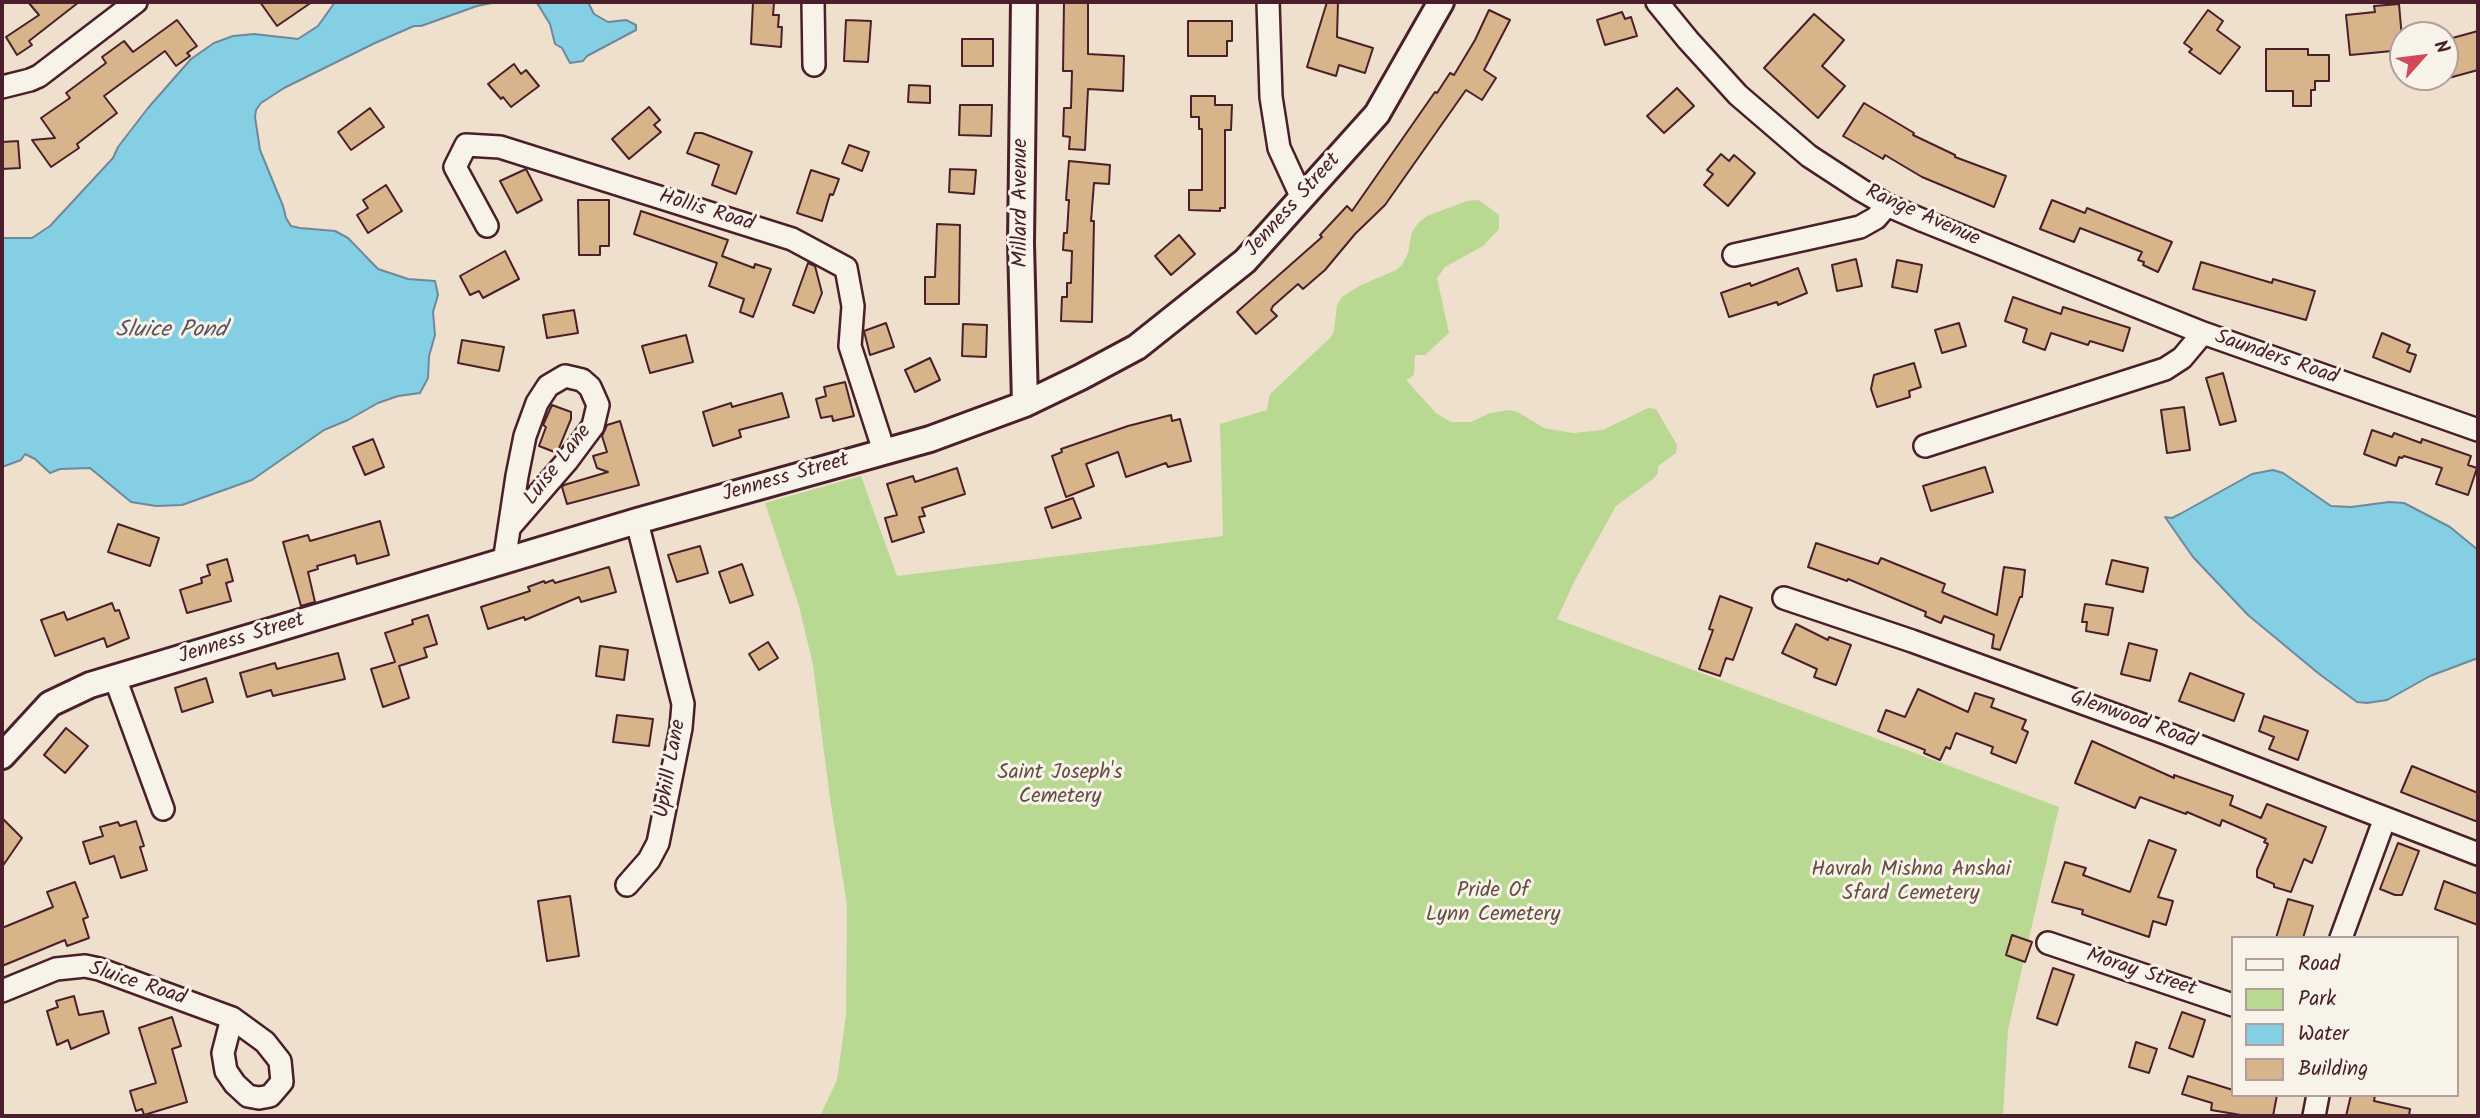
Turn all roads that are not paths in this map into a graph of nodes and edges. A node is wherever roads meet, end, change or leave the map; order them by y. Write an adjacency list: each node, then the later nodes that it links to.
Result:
1 (136, 2): 8 (street)
2 (813, 2): 7 (street)
3 (1024, 2): 14 (street, Millard Avenue)
4 (1268, 2): 9 (street)
5 (1441, 2): 9 (street, Jenness Street)
6 (1657, 2): 10 (street, Range Avenue)
7 (814, 65)
8 (2, 87)
9 (1302, 198): 14 (street, Jenness Street)
10 (1887, 205): 12 (street); 13 (street, Range Avenue)
11 (486, 226): 17 (street, Hollis Road)
12 (1734, 255)
13 (2203, 333): 15 (street, Saunders Road); 16 (street, Saunders Road)
14 (1025, 404): 17 (street, Jenness Street)
15 (2478, 429)
16 (1925, 446)
17 (884, 452): 18 (street, Jenness Street)
18 (636, 522): 20 (street, Jenness Street); 27 (street, Uphill Lane)
19 (509, 528): 19 (street, Luise Lane); 20 (street, Luise Lane)
20 (504, 562): 22 (street, Jenness Street)
21 (1784, 598): 25 (street, Glenwood Road)
22 (115, 678): 23 (street, Jenness Street); 24 (street)
23 (2, 756)
24 (163, 810)
25 (2385, 818): 26 (street, Glenwood Road); 28 (street)
26 (2478, 854)
27 (627, 885)
28 (2343, 936)
29 (2048, 943): 31 (street, Moray Street)
30 (2, 991): 32 (street, Sluice Road)
31 (2232, 1005)
32 (232, 1018)
33 (2318, 1097): 34 (street)
34 (2314, 1116)

